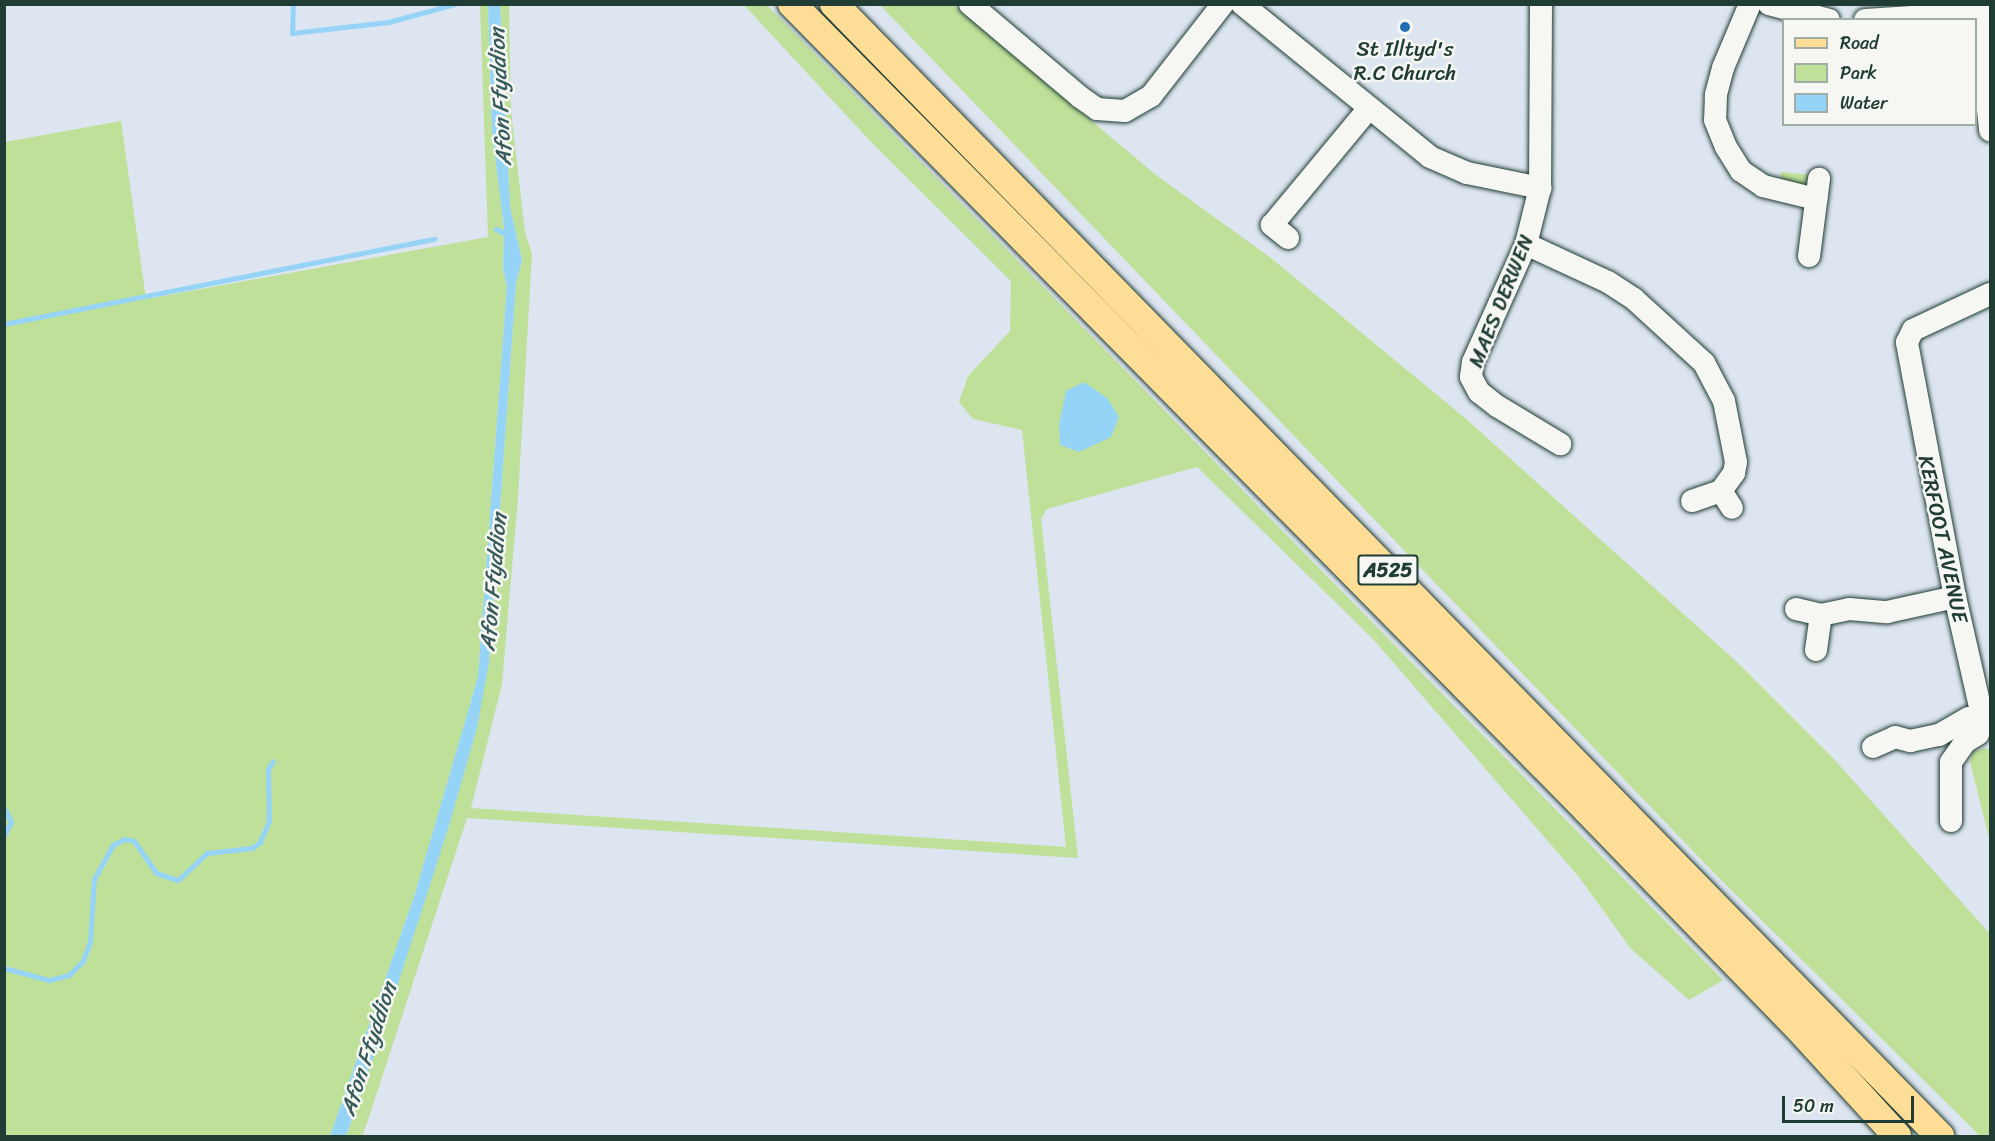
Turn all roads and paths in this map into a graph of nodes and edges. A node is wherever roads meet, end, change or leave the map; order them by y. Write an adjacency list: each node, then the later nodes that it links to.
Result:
1 (792, 4): 29 (main road, A525)
2 (834, 4): 30 (main road, A525)
3 (970, 4): 4 (street)
4 (1223, 4)
5 (1242, 4): 13 (street)
6 (1541, 4): 15 (street, MAES DERWEN)
7 (1750, 4): 18 (street)
8 (1769, 4): 11 (street)
9 (1928, 10): 10 (street); 12 (street)
10 (1984, 12): 14 (street)
11 (1822, 18)
12 (1878, 18)
13 (1369, 108): 15 (street); 16 (street)
14 (1990, 130)
15 (1540, 188): 17 (street, MAES DERWEN)
16 (1273, 235)
17 (1526, 244): 20 (street, MAES DERWEN); 21 (street)
18 (1809, 256)
19 (1990, 294): 22 (street, KERFOOT AVENUE)
20 (1560, 444)
21 (1692, 501)
22 (1955, 597): 24 (street); 26 (street, KERFOOT AVENUE)
23 (1796, 609): 24 (street)
24 (1821, 615): 25 (street)
25 (1816, 650)
26 (1987, 722): 27 (street); 28 (street)
27 (1873, 747)
28 (1951, 821)
29 (1897, 1137)
30 (1940, 1137)

